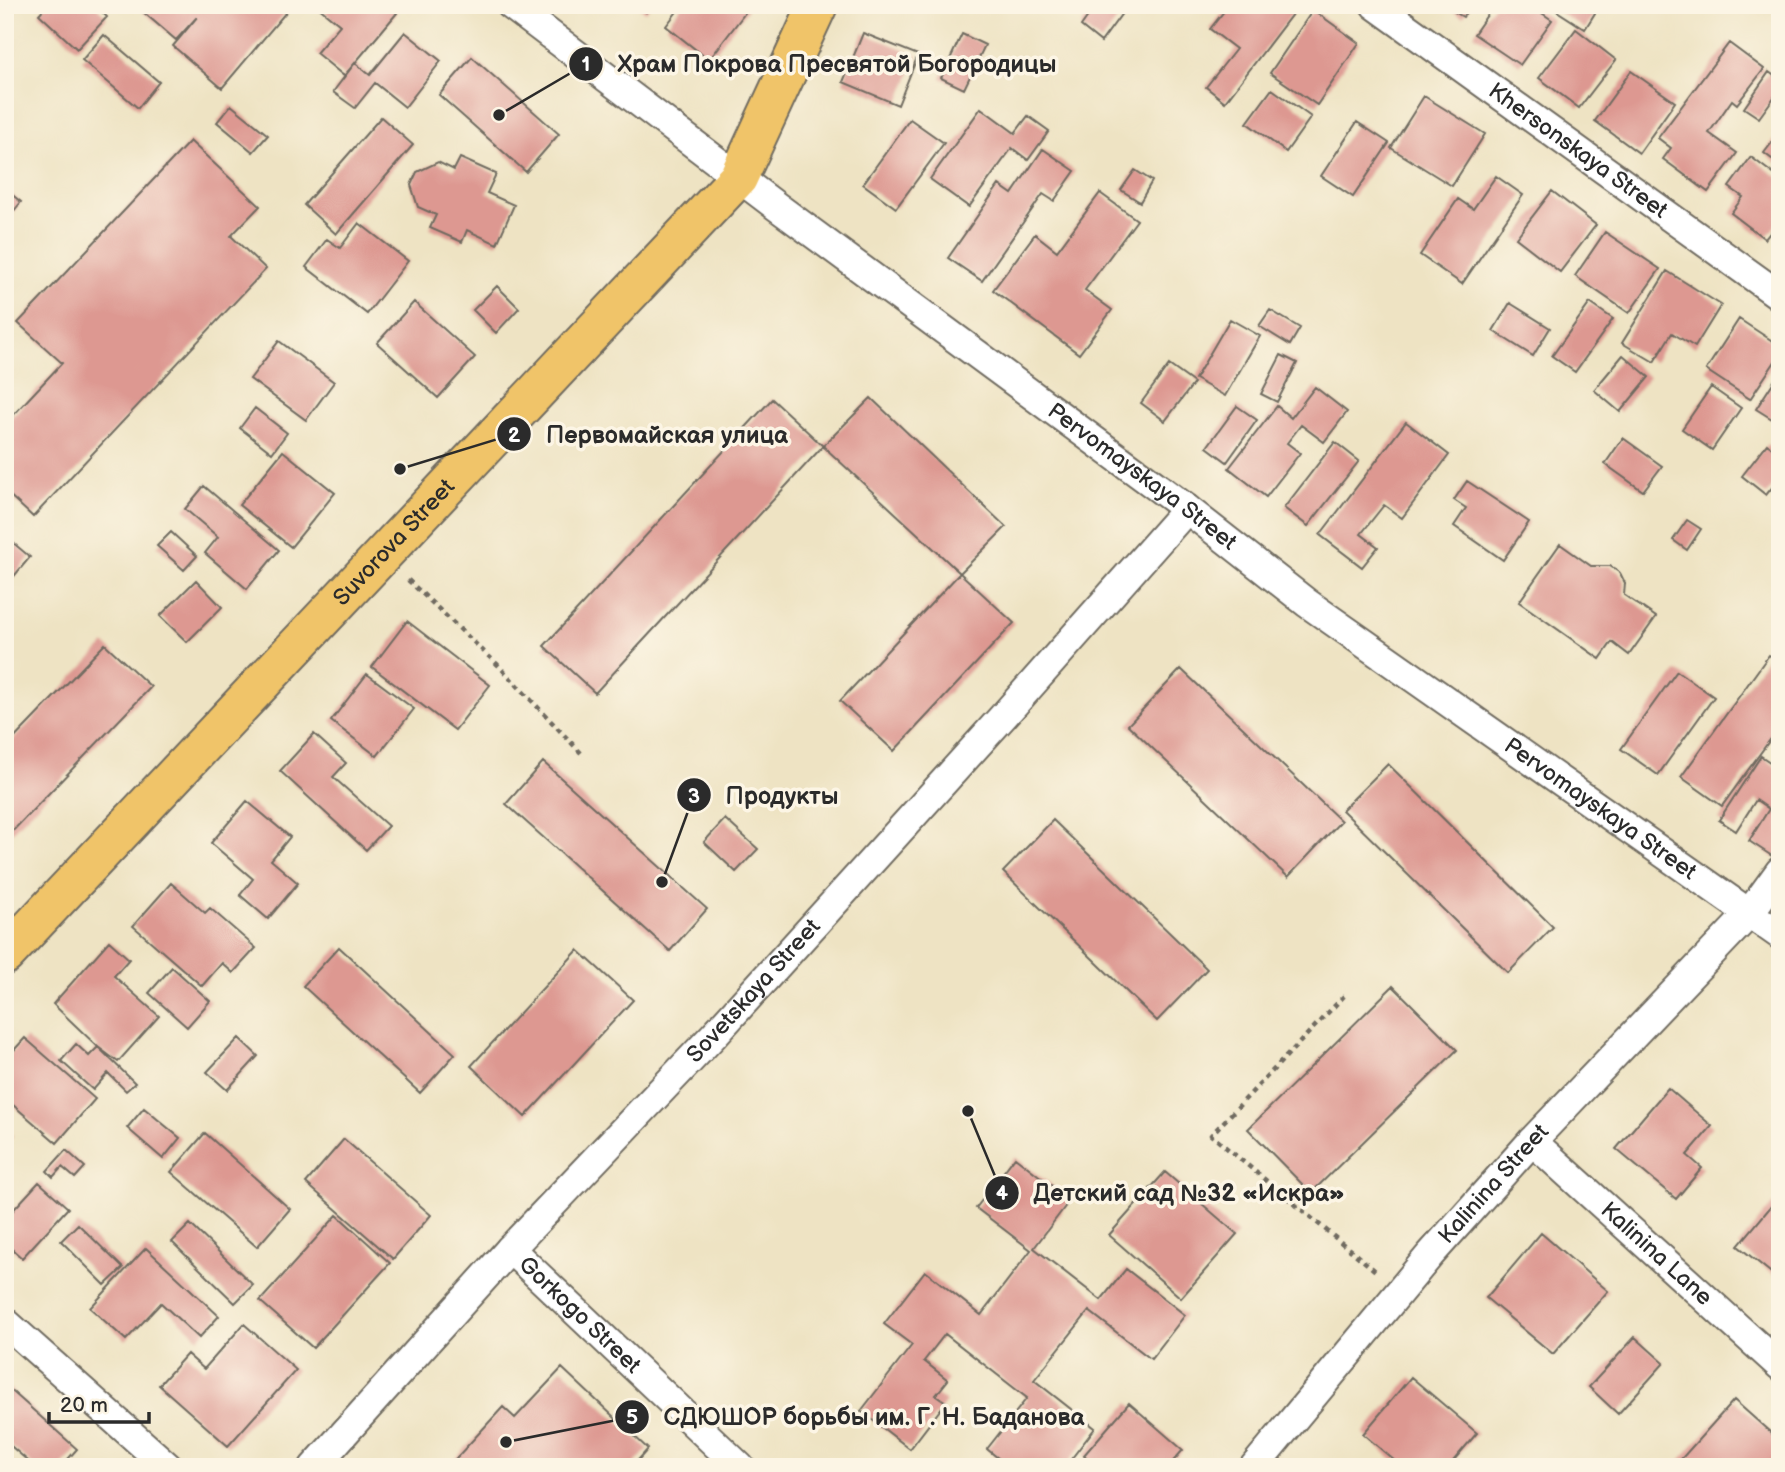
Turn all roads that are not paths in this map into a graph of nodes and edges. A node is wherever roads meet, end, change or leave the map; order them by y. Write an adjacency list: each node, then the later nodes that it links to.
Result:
1 (511, 5): 4 (street, Pervomayskaya Street)
2 (818, 5): 4 (main road, Suvorova Street)
3 (1376, 5): 5 (street, Khersonskaya Street)
4 (738, 178): 6 (street, Pervomayskaya Street); 10 (main road, Suvorova Street)
5 (1780, 296)
6 (1187, 509): 8 (street, Pervomayskaya Street); 12 (street, Sovetskaya Street)
7 (1780, 871): 8 (street, Kalinina Street)
8 (1748, 915): 9 (street, Pervomayskaya Street); 11 (street, Kalinina Street)
9 (1780, 935)
10 (5, 956)
11 (1532, 1141): 14 (street, Kalinina Lane); 18 (street, Kalinina Street)
12 (510, 1249): 16 (street, Sovetskaya Street); 17 (street, Gorkogo Street)
13 (5, 1322): 15 (street)
14 (1780, 1366)
15 (168, 1467)
16 (314, 1467)
17 (740, 1467)
18 (1254, 1467)

